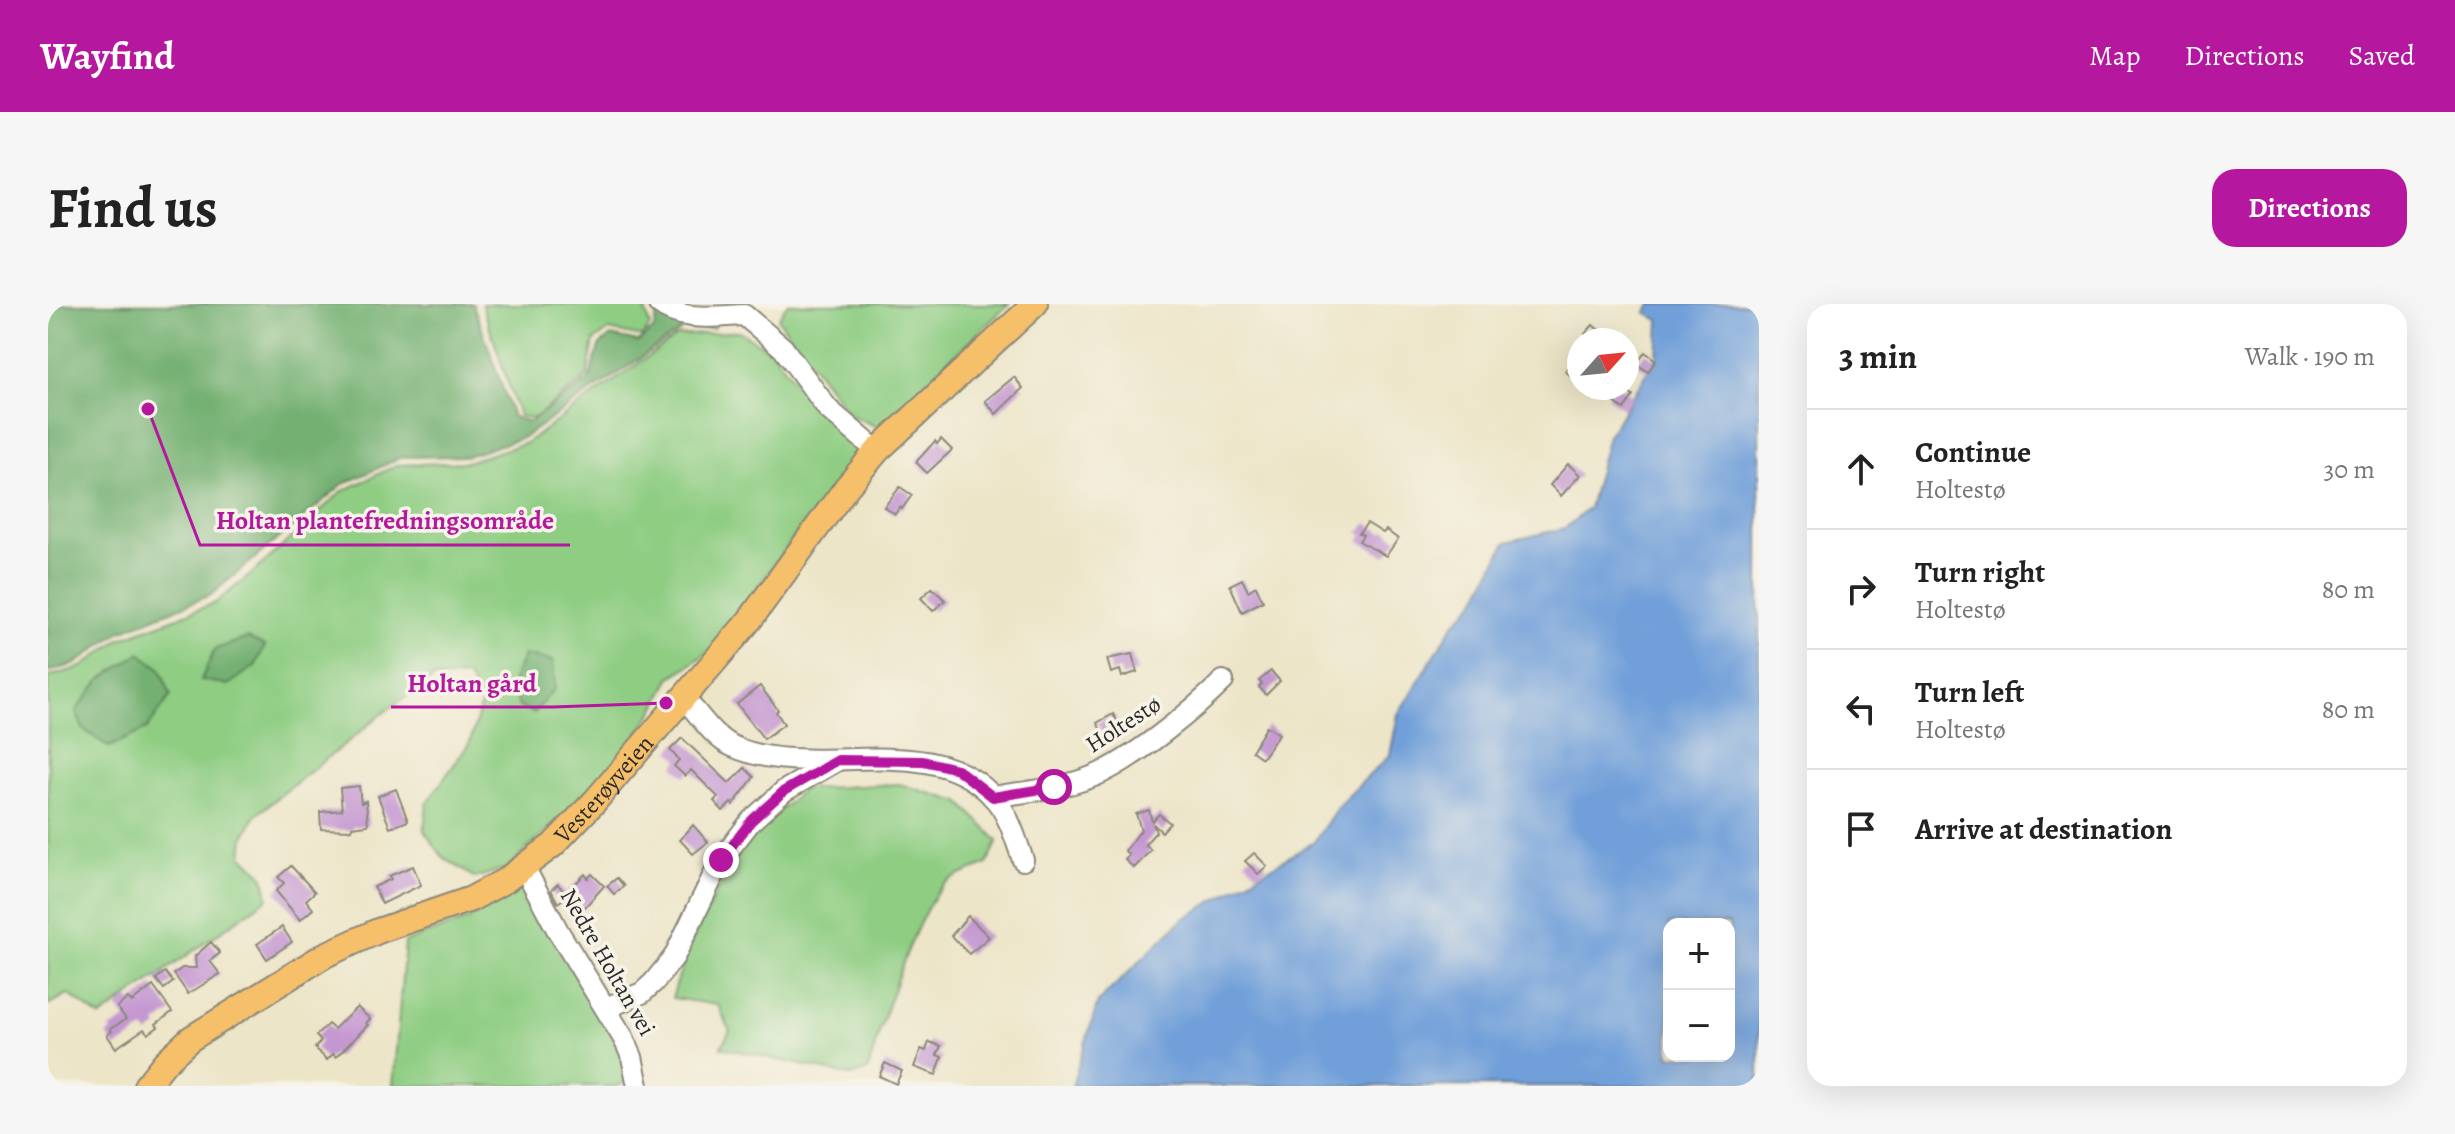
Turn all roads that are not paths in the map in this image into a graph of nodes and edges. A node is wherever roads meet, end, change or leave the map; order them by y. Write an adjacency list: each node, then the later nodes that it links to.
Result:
1 (659, 304): 3 (street)
2 (1035, 304): 3 (main road, Vesterøyveien)
3 (877, 451): 5 (main road, Vesterøyveien)
4 (1223, 681): 7 (street, Holtestø)
5 (684, 699): 6 (street); 9 (main road, Vesterøyveien)
6 (838, 760): 7 (street); 10 (street)
7 (993, 797): 8 (street)
8 (1023, 860)
9 (524, 867): 10 (street, Nedre Holtan vei); 11 (main road, Vesterøyveien)
10 (606, 1008): 12 (street, Nedre Holtan vei)
11 (146, 1086)
12 (638, 1086)

